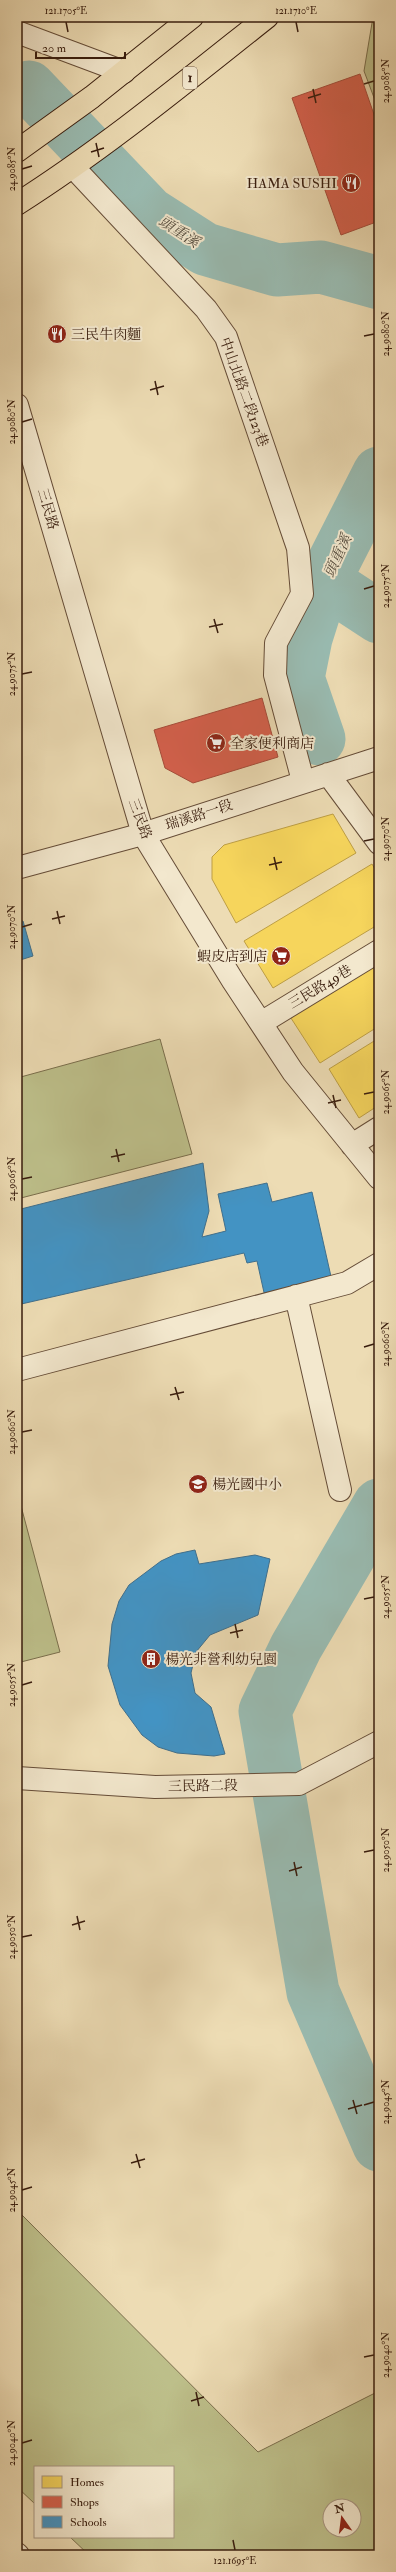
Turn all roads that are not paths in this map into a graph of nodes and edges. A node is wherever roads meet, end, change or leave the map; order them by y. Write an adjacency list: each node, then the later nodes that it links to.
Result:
1 (192, 17): 4 (main road)
2 (267, 17): 6 (main road, 1)
3 (17, 32): 4 (street)
4 (124, 72): 5 (main road)
5 (17, 151)
6 (74, 168): 7 (main road, 1); 11 (street, 中山北路二段123巷)
7 (17, 204)
8 (17, 405): 12 (street, 三民路)
9 (379, 758): 10 (street, 瑞溪路一段)
10 (328, 774): 11 (street, 瑞溪路一段); 13 (street)
11 (303, 781): 12 (street, 瑞溪路一段)
12 (143, 834): 14 (street, 瑞溪路一段); 16 (street, 三民路)
13 (379, 843)
14 (17, 868)
15 (379, 951): 16 (street, 三民路49巷)
16 (261, 1023): 18 (street, 三民路)
17 (379, 1128): 18 (street)
18 (352, 1145): 19 (street, 三民路)
19 (379, 1178)
20 (379, 1264): 21 (street)
21 (296, 1296): 22 (street); 23 (street)
22 (17, 1370)
23 (340, 1490)
24 (379, 1742): 25 (street, 三民路二段)
25 (17, 1778)

